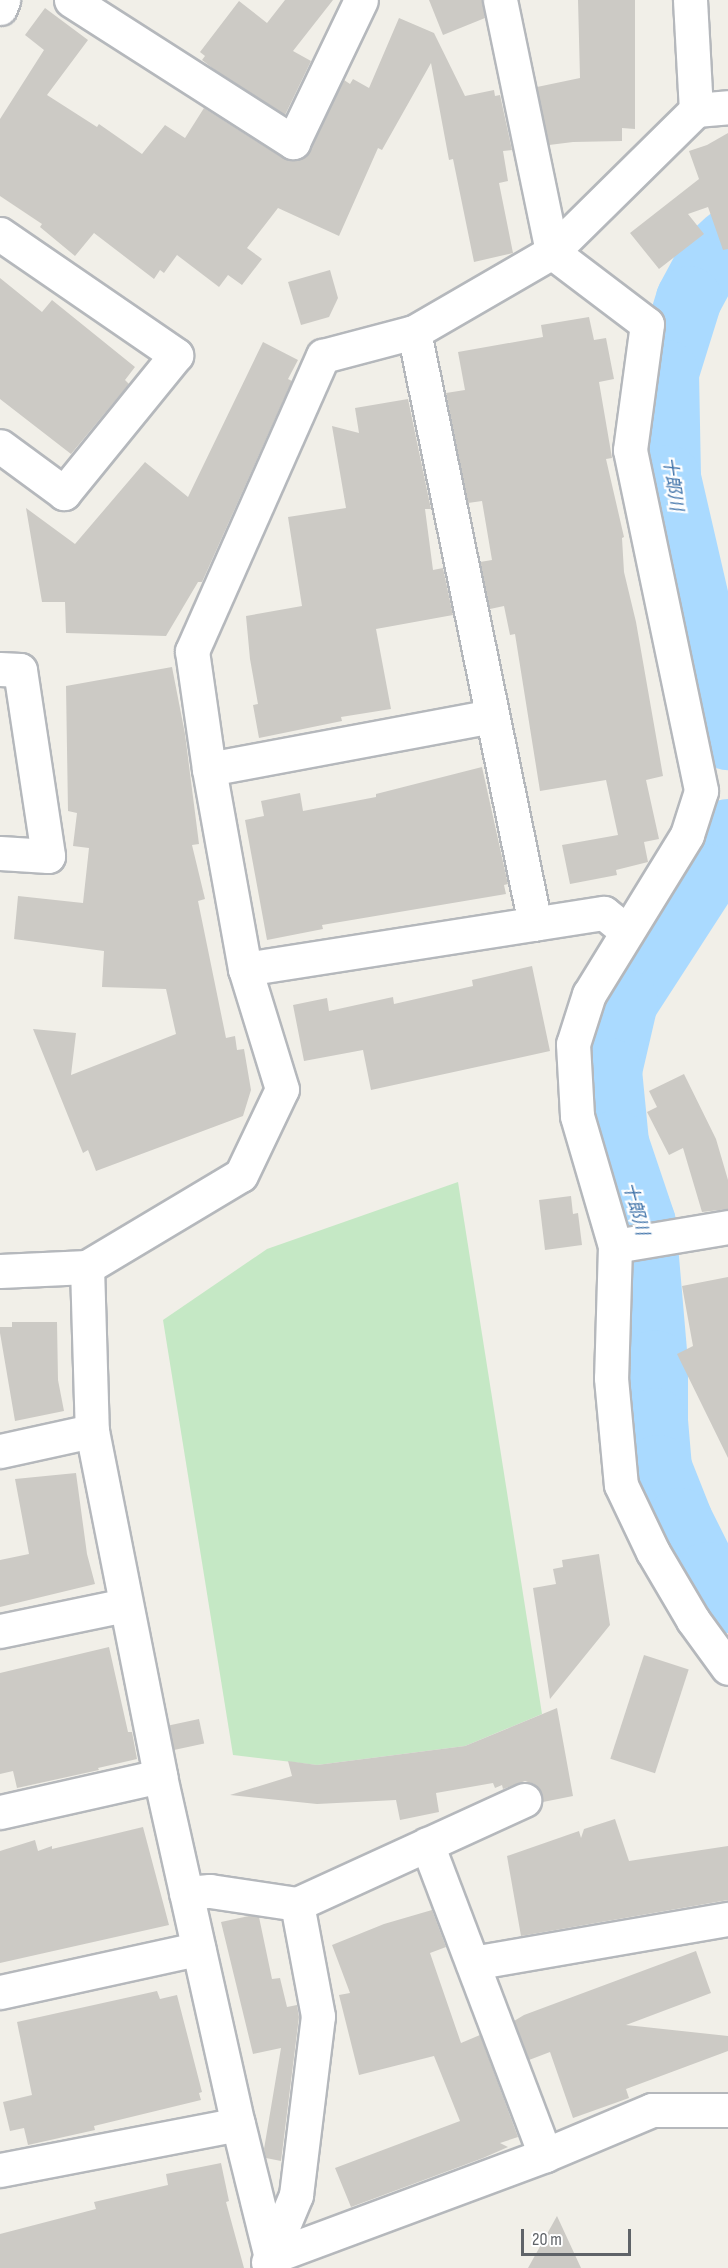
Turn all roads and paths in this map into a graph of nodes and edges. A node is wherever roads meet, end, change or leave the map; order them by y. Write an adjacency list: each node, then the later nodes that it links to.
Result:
1 (3, 0): 6 (street)
2 (71, 0): 3 (street)
3 (360, 0)
4 (500, 0): 10 (street)
5 (690, 0): 8 (street)
6 (0, 8)
7 (728, 107): 8 (street)
8 (696, 110): 10 (street)
9 (0, 234): 12 (street)
10 (552, 252): 11 (street); 18 (street)
11 (414, 333): 14 (street); 15 (street)
12 (0, 446)
13 (0, 669): 16 (street)
14 (492, 716): 15 (street); 17 (street)
15 (209, 769): 19 (street)
16 (0, 853)
17 (535, 924): 18 (street); 19 (street)
18 (626, 931): 21 (street)
19 (245, 969): 22 (street)
20 (728, 1227): 21 (street)
21 (615, 1246): 28 (street)
22 (87, 1267): 23 (street); 24 (street)
23 (0, 1271)
24 (92, 1431): 25 (street); 26 (street)
25 (0, 1450)
26 (125, 1605): 27 (street); 29 (street)
27 (0, 1631)
28 (728, 1668)
29 (160, 1776): 31 (street); 33 (street)
30 (524, 1800): 32 (street)
31 (0, 1812)
32 (427, 1844): 34 (street); 37 (street)
33 (186, 1893): 34 (street); 36 (street)
34 (297, 1904): 43 (street)
35 (728, 1919): 37 (street)
36 (198, 1949): 38 (street); 40 (street)
37 (473, 1963): 41 (street)
38 (0, 1992)
39 (728, 2110): 41 (street)
40 (238, 2124): 42 (street); 43 (street)
41 (545, 2154): 43 (street)
42 (0, 2170)
43 (268, 2263)

